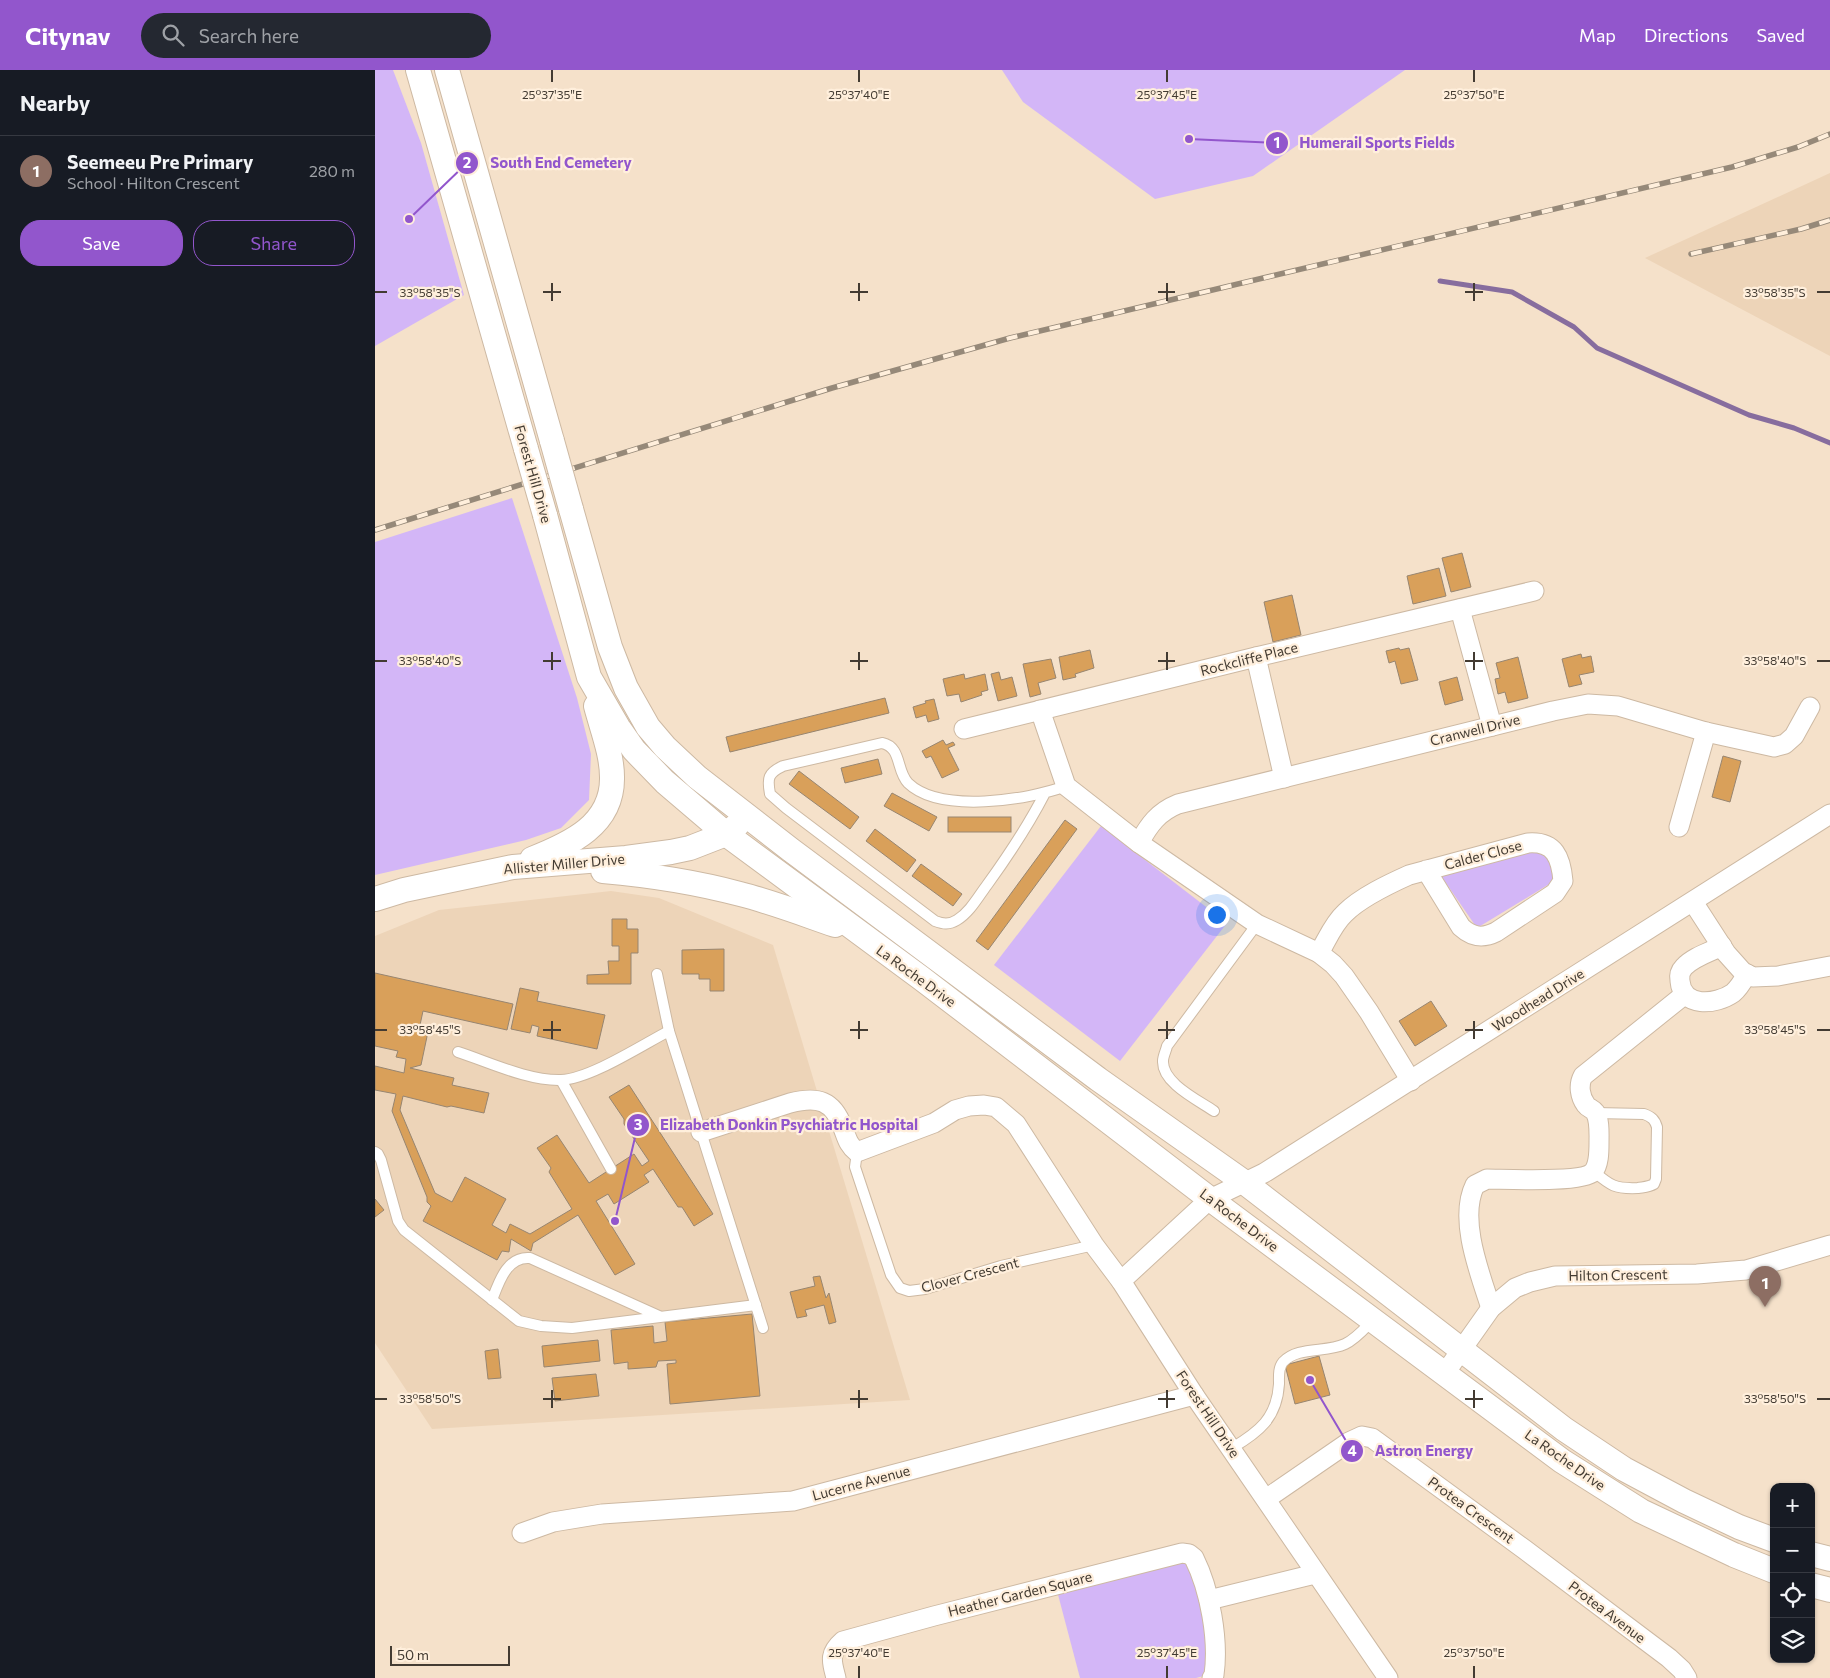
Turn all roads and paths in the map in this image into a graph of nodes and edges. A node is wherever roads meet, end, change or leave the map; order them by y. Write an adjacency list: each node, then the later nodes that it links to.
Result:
1 (418, 70): 6 (street, Forest Hill Drive, bridge)
2 (447, 70): 16 (street, Forest Hill Drive, bridge)
3 (1534, 591): 4 (street, Rockcliffe Place)
4 (1460, 609): 5 (street, Rockcliffe Place); 9 (street)
5 (1256, 657): 8 (street, Rockcliffe Place); 12 (street)
6 (589, 677): 18 (street, Forest Hill Drive); 20 (street)
7 (1810, 707): 11 (street, Cranwell Drive)
8 (1040, 710): 10 (street, Rockcliffe Place); 13 (street)
9 (1492, 726): 11 (street, Cranwell Drive); 12 (street, Cranwell Drive)
10 (964, 729)
11 (1706, 732): 17 (street)
12 (1283, 778): 19 (street, Cranwell Drive)
13 (1065, 786): 14 (lane); 19 (street)
14 (1045, 794): 14 (lane)
15 (1830, 814): 23 (street, Woodhead Drive)
16 (748, 817): 18 (street, Allister Miller Drive); 43 (street, La Roche Drive)
17 (1679, 827)
18 (726, 834): 20 (street, Allister Miller Drive); 25 (street, La Roche Drive)
19 (1139, 843): 24 (street)
20 (518, 866): 22 (street, Allister Miller Drive); 25 (street)
21 (1426, 870): 21 (street, Calder Close); 27 (street, Calder Close)
22 (375, 899)
23 (1693, 902): 26 (street); 35 (street, Woodhead Drive)
24 (1257, 924): 27 (street); 36 (lane)
25 (856, 932): 44 (street, La Roche Drive)
26 (1722, 946): 30 (street); 31 (street)
27 (1319, 953): 35 (street)
28 (1830, 966): 30 (street)
29 (657, 974): 32 (lane)
30 (1747, 974): 31 (street)
31 (1684, 995): 37 (street)
32 (669, 1031): 34 (lane); 38 (lane)
33 (458, 1052): 34 (lane)
34 (561, 1080): 41 (lane)
35 (1411, 1081): 43 (street, Woodhead Drive)
36 (1214, 1112)
37 (1595, 1112): 42 (street); 42 (lane)
38 (701, 1132): 40 (street, Clover Crescent); 49 (lane)
39 (375, 1152): 48 (lane)
40 (857, 1152): 45 (street); 45 (lane, Clover Crescent)
41 (611, 1169)
42 (1593, 1171): 50 (street)
43 (1244, 1182): 44 (street); 54 (street, La Roche Drive)
44 (1210, 1199): 47 (street); 52 (street, La Roche Drive)
45 (1094, 1244): 47 (street)
46 (1830, 1245): 50 (street, Hilton Crescent)
47 (1121, 1281): 56 (street, Forest Hill Drive)
48 (492, 1300): 51 (lane); 51 (lane)
49 (756, 1305): 51 (lane); 53 (lane)
50 (1491, 1308): 54 (street, Hilton Crescent)
51 (660, 1316)
52 (1374, 1320): 55 (street, La Roche Drive); 57 (lane)
53 (763, 1328)
54 (1461, 1351): 55 (street, Hilton Crescent); 60 (street, La Roche Drive)
55 (1445, 1373): 64 (street, La Roche Drive)
56 (1194, 1395): 57 (street, Forest Hill Drive); 59 (street, Lucerne Avenue)
57 (1231, 1448): 58 (street, Forest Hill Drive)
58 (1266, 1498): 61 (street, Protea Crescent); 65 (street, Forest Hill Drive)
59 (522, 1533)
60 (1770, 1539)
61 (1524, 1549): 72 (street, Protea Avenue)
62 (1815, 1555): 63 (street)
63 (1830, 1559)
64 (1770, 1569)
65 (1315, 1574): 68 (street); 71 (street, Forest Hill Drive)
66 (1815, 1586): 67 (street)
67 (1830, 1590)
68 (1209, 1600): 69 (street, Heather Garden Square); 70 (street, Heather Garden Square)
69 (836, 1678)
70 (1212, 1678)
71 (1388, 1678)
72 (1687, 1678)

